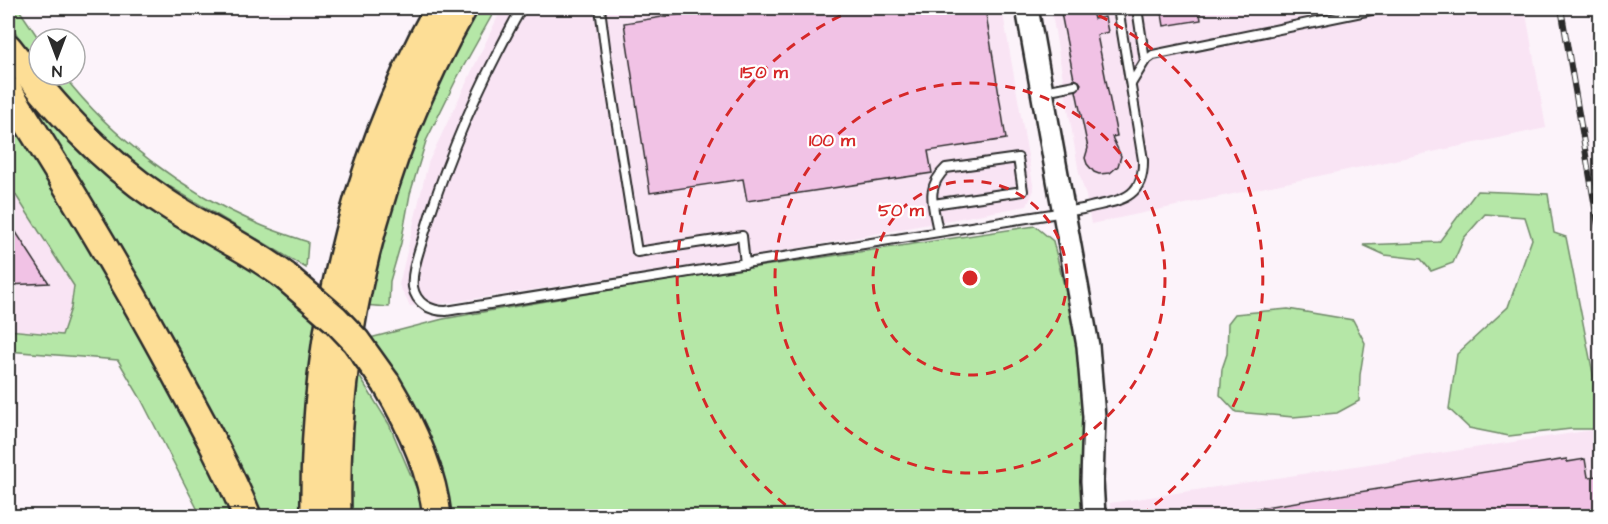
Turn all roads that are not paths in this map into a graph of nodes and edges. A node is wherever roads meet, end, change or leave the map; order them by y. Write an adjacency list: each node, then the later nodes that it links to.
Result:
1 (439, 8): 20 (highway)
2 (464, 8): 21 (highway)
3 (522, 8): 18 (lane)
4 (600, 8): 18 (lane)
5 (1027, 8): 14 (street)
6 (1118, 8): 11 (lane)
7 (1137, 8): 10 (lane)
8 (1381, 8): 10 (lane)
9 (8, 48): 22 (highway, bridge)
10 (1145, 61): 11 (lane)
11 (1131, 84): 16 (lane)
12 (1075, 85): 14 (lane)
13 (8, 91): 19 (highway)
14 (1043, 92): 16 (street)
15 (933, 204): 15 (lane); 17 (lane)
16 (1065, 211): 17 (lane); 23 (street)
17 (938, 232): 18 (lane)
18 (745, 264)
19 (247, 516)
20 (315, 516)
21 (337, 516)
22 (437, 516)
23 (1094, 516)

